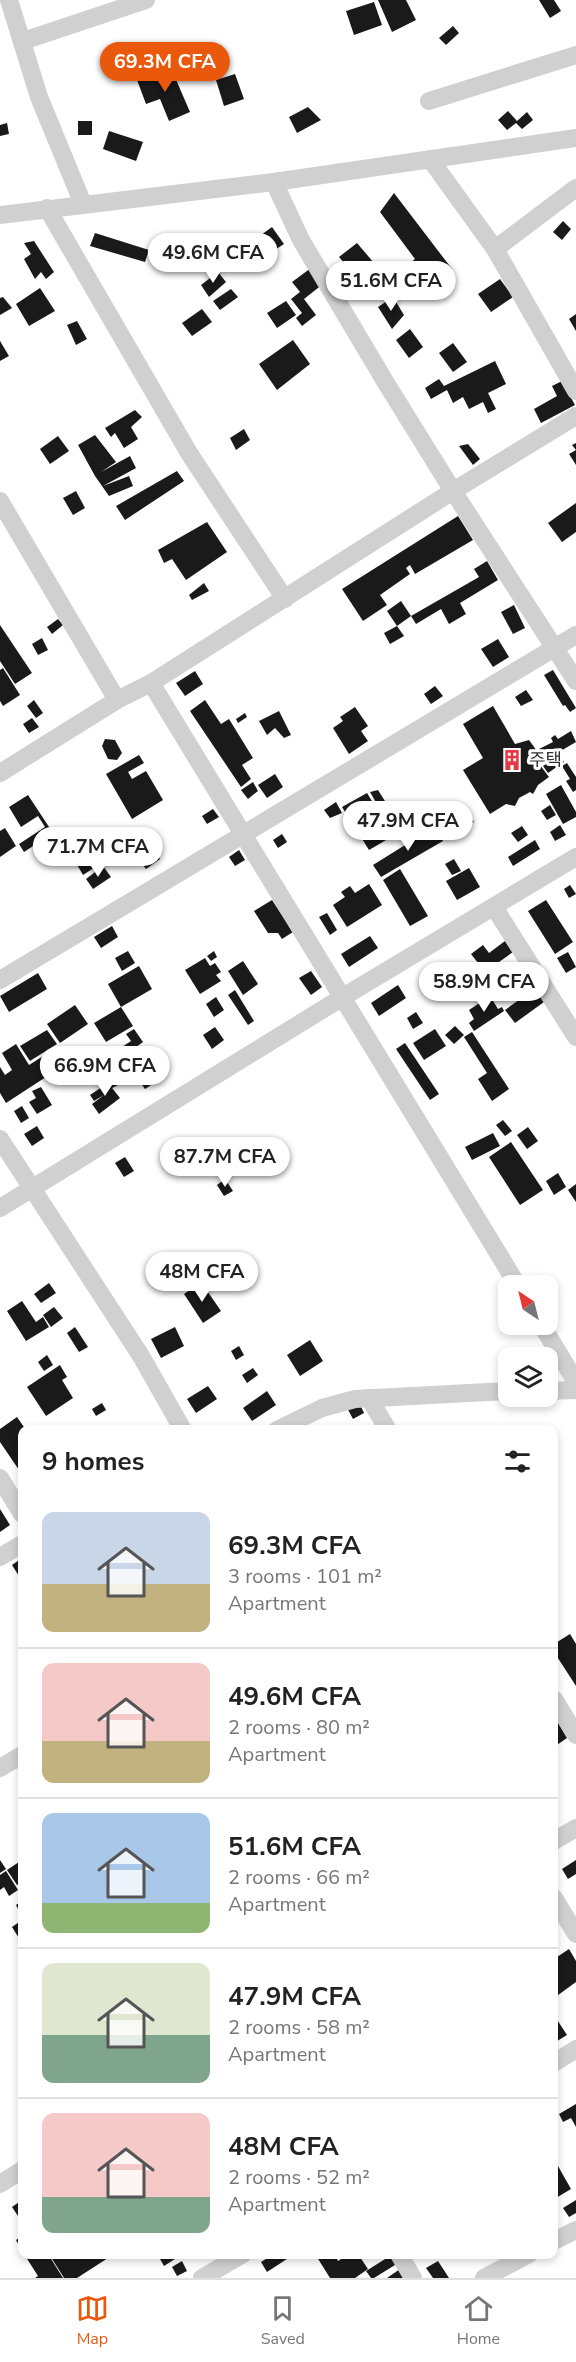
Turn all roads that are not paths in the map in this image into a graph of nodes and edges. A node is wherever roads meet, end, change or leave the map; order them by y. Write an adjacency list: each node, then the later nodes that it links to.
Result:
1 (9, 0): 3 (street)
2 (146, 0): 3 (street)
3 (23, 41): 10 (street)
4 (576, 56): 5 (street)
5 (429, 101)
6 (576, 138): 7 (street)
7 (430, 159): 8 (street); 13 (street)
8 (274, 182): 10 (street); 16 (street)
9 (576, 188): 13 (street)
10 (84, 204): 11 (street)
11 (47, 208): 12 (street); 18 (street)
12 (0, 215)
13 (495, 249): 14 (street)
14 (576, 391)
15 (576, 416): 16 (street)
16 (453, 491): 18 (street); 20 (street)
17 (0, 501): 23 (street)
18 (285, 599): 22 (street)
19 (576, 635): 20 (street)
20 (556, 648): 21 (street); 25 (street)
21 (576, 681)
22 (151, 683): 23 (street); 25 (street)
23 (117, 700): 24 (street)
24 (0, 773)
25 (243, 833): 28 (street); 29 (street)
26 (576, 857): 27 (street)
27 (494, 907): 29 (street); 30 (street)
28 (0, 980)
29 (343, 997): 32 (street); 34 (street)
30 (576, 1037)
31 (0, 1139): 32 (street)
32 (33, 1189): 33 (street); 41 (street)
33 (0, 1208)
34 (511, 1275)
35 (548, 1335): 36 (street)
36 (576, 1382)
37 (558, 1390): 38 (street)
38 (576, 1390)
39 (498, 1392): 40 (street)
40 (369, 1398): 42 (street); 43 (street)
41 (180, 1425)
42 (287, 1425)
43 (385, 1425)
44 (0, 1478): 45 (street)
45 (18, 1507)
46 (18, 1546): 47 (street)
47 (0, 1557)
48 (558, 1706): 49 (street)
49 (576, 1735)
50 (18, 1757): 51 (street)
51 (0, 1768)
52 (576, 1828): 53 (street)
53 (558, 1839)
54 (558, 1905): 55 (street)
55 (576, 1934)
56 (576, 2049): 57 (street)
57 (558, 2060)
58 (18, 2173): 59 (street)
59 (0, 2184)
60 (576, 2230): 61 (street)
61 (558, 2239)
62 (234, 2259): 65 (street)
63 (402, 2259): 66 (street)
64 (520, 2259): 67 (street)
65 (202, 2278)
66 (413, 2278)
67 (484, 2278)

